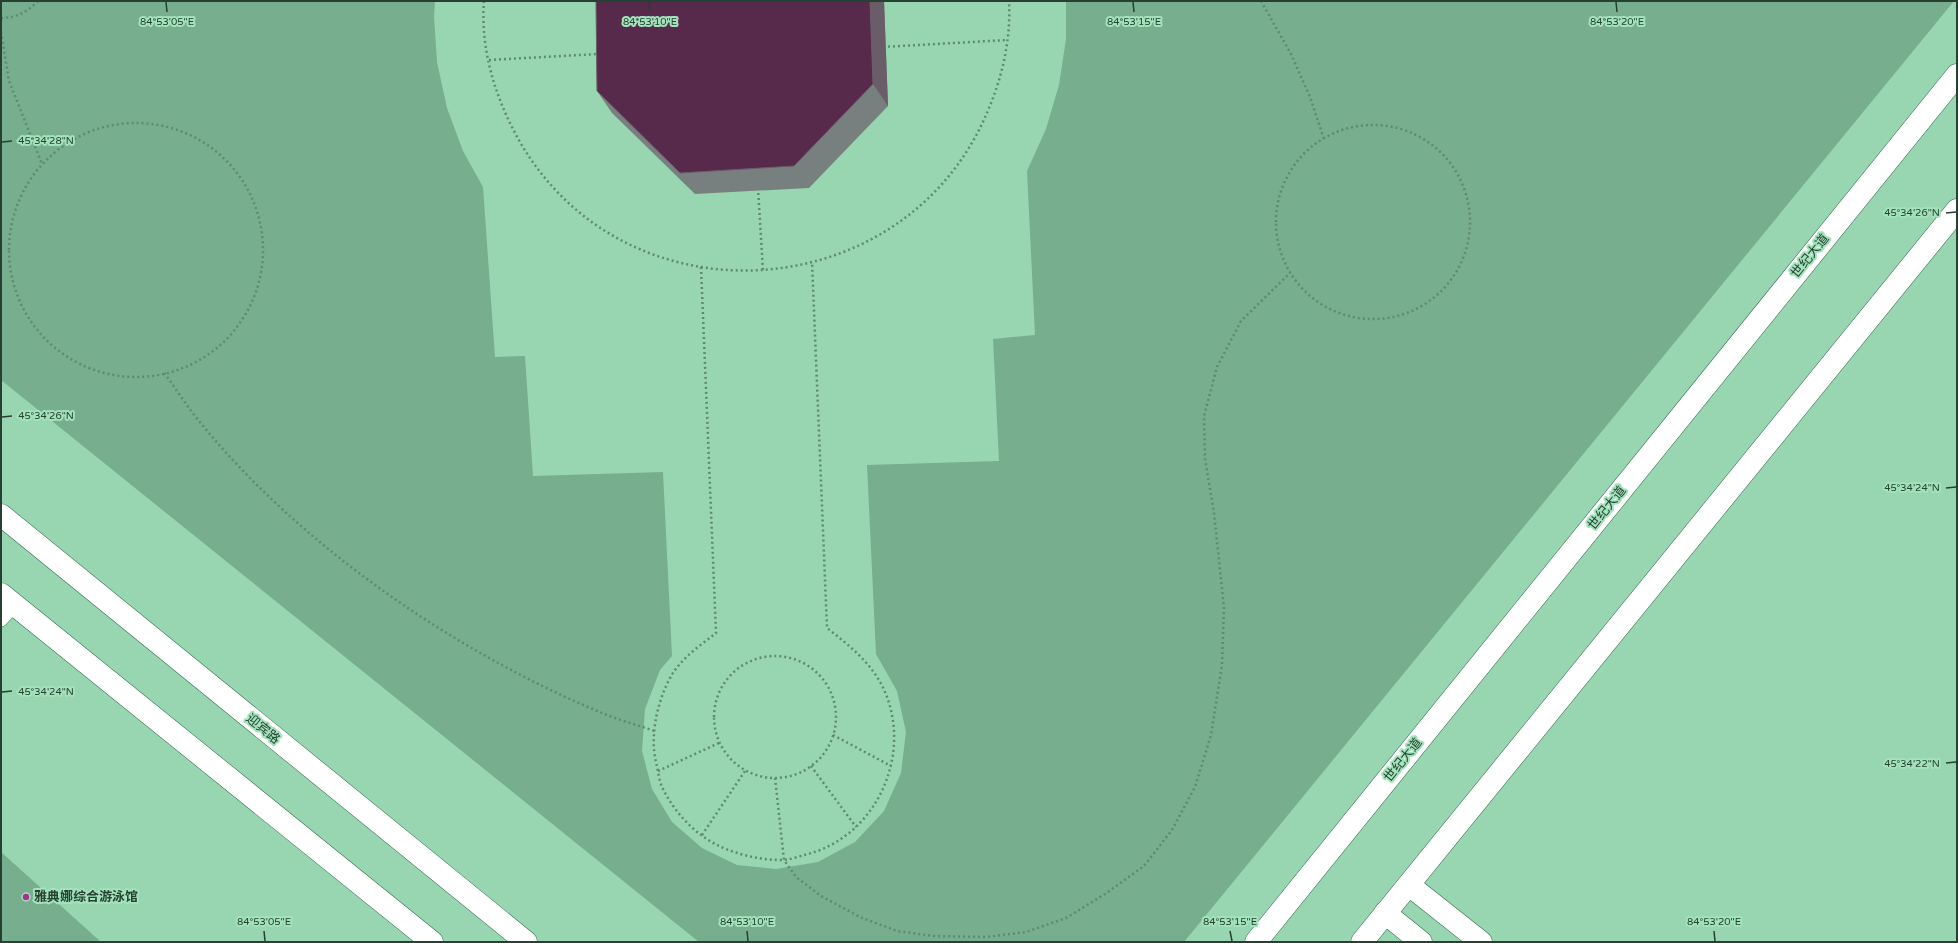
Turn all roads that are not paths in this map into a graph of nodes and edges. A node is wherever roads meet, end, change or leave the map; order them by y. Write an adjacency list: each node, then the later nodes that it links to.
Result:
1 (1957, 75): 9 (main road, 世纪大道)
2 (1957, 210): 5 (main road)
3 (1, 515): 8 (main road, 迎宾路)
4 (6, 606): 7 (main road)
5 (1409, 885): 6 (main road); 12 (main road)
6 (1385, 913): 10 (main road); 11 (main road)
7 (432, 942)
8 (526, 942)
9 (1256, 942)
10 (1362, 942)
11 (1420, 942)
12 (1481, 942)

